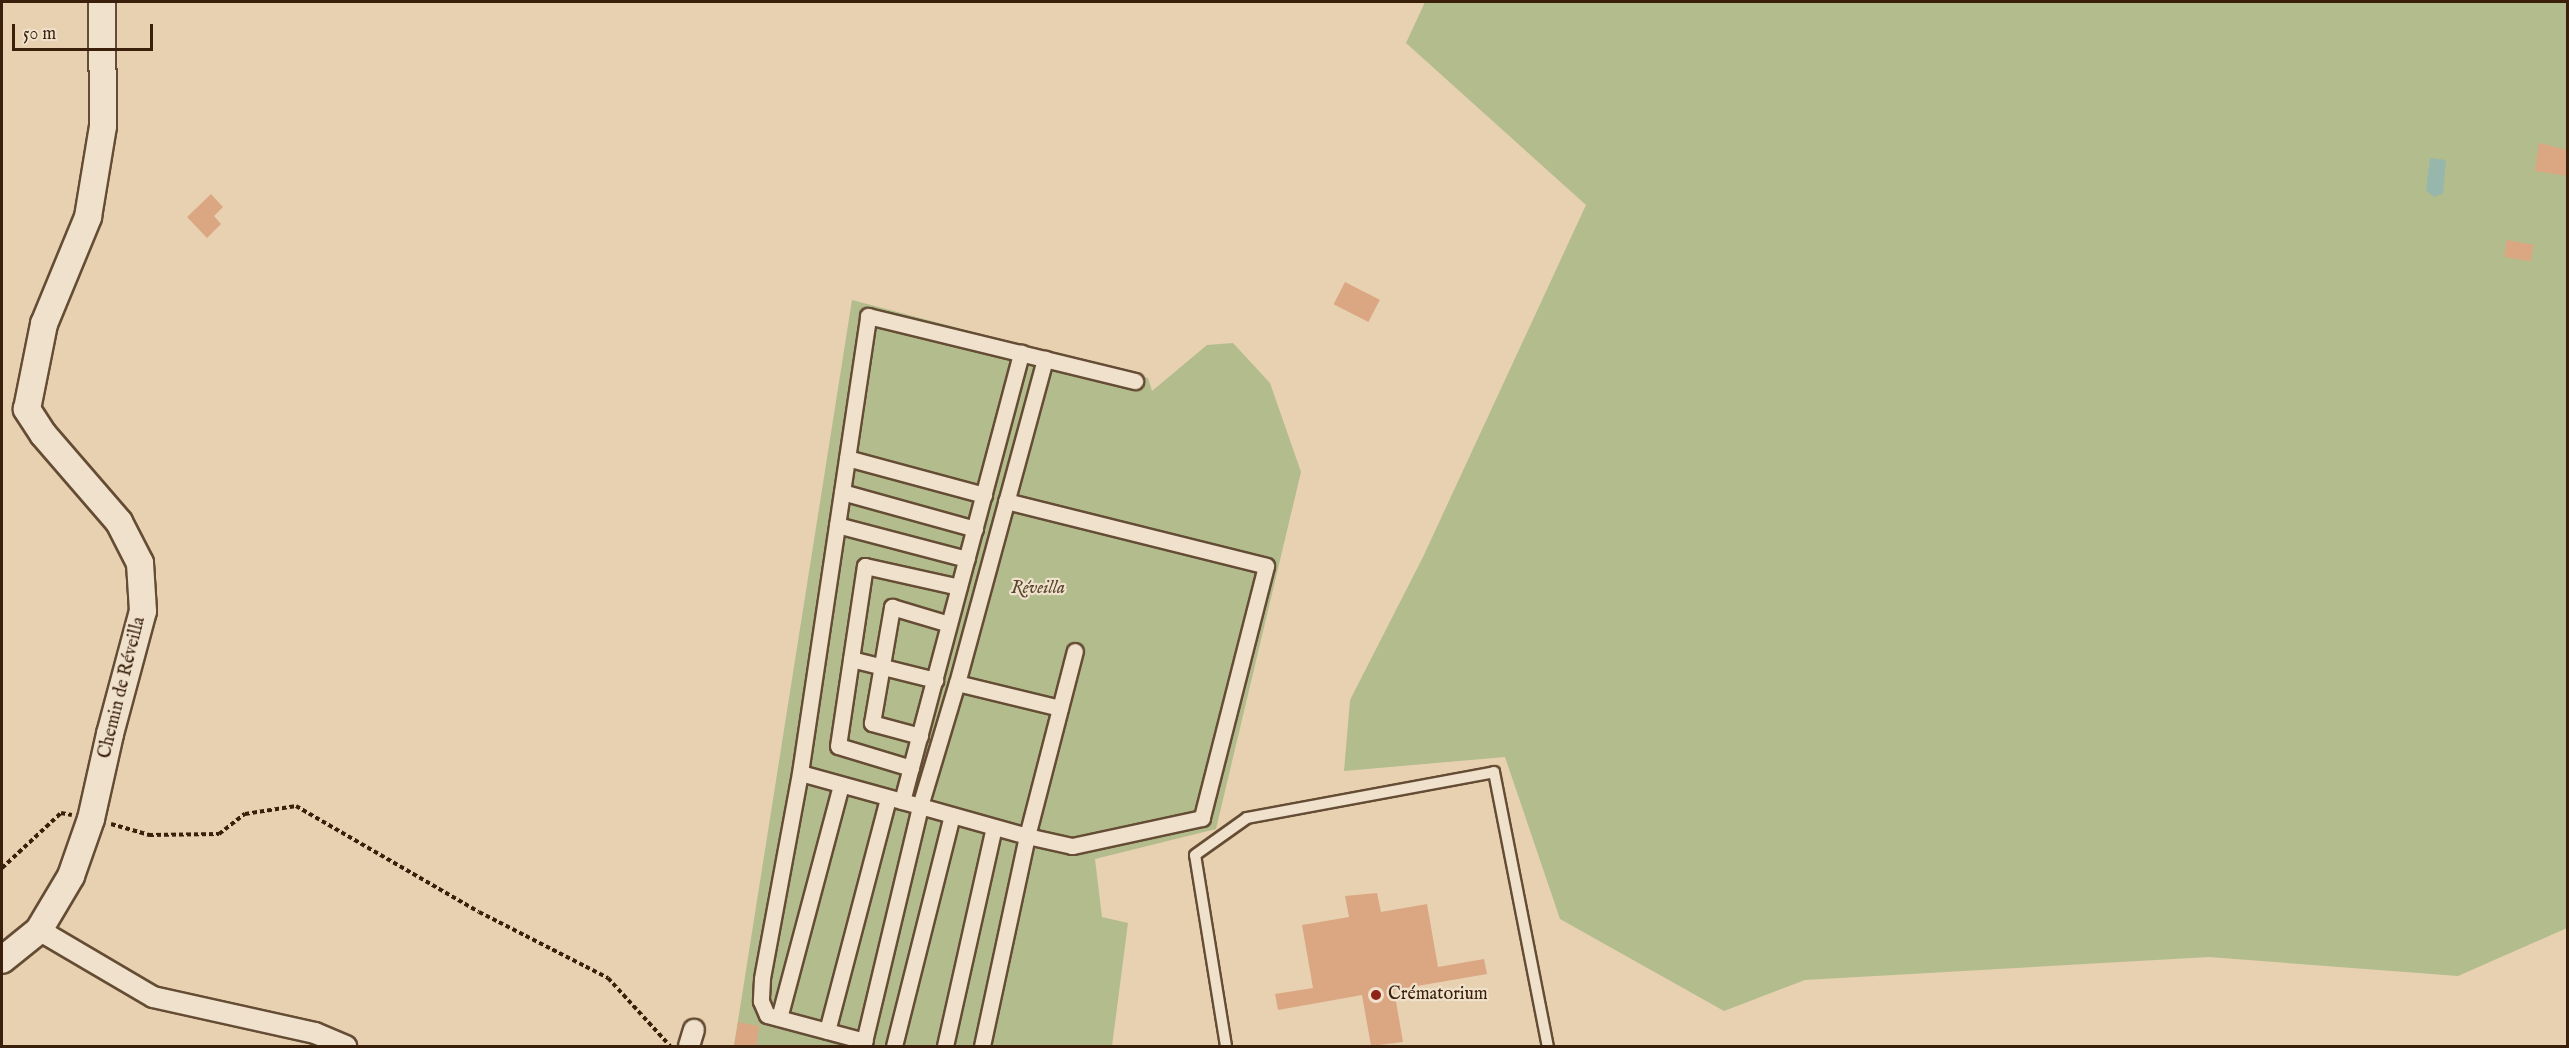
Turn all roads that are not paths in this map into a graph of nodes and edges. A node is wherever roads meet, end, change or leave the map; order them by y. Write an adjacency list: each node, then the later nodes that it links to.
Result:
1 (102, 2): 29 (street, Chemin de Réveilla)
2 (1021, 353): 3 (street); 5 (street); 7 (street)
3 (1045, 359): 4 (street); 8 (street)
4 (1135, 381)
5 (847, 458): 6 (street); 7 (street)
6 (842, 492): 9 (street); 10 (street)
7 (984, 495): 10 (street)
8 (1006, 501): 18 (street); 28 (street)
9 (837, 525): 11 (street); 22 (street)
10 (975, 529): 11 (street)
11 (967, 559): 12 (street)
12 (959, 587): 13 (street); 15 (street)
13 (949, 624): 16 (street); 17 (street)
14 (1075, 651): 19 (street)
15 (851, 659): 16 (street); 21 (street)
16 (882, 666): 17 (street); 20 (street)
17 (934, 680): 20 (street)
18 (957, 683): 19 (street); 25 (street)
19 (1060, 708): 28 (street)
20 (920, 736): 21 (street)
21 (911, 768): 24 (street)
22 (800, 773): 23 (street); 31 (street)
23 (841, 785): 24 (street); 31 (street)
24 (895, 799): 25 (street); 32 (street)
25 (920, 806): 26 (street); 33 (street)
26 (952, 815): 27 (street); 35 (street)
27 (994, 827): 28 (street); 36 (street)
28 (1027, 836): 37 (street)
29 (39, 930): 30 (street, Chemin de Réveilla); 34 (street)
30 (2, 960)
31 (779, 1018): 32 (street)
32 (827, 1031): 33 (street)
33 (864, 1044)
34 (346, 1047)
35 (894, 1047)
36 (945, 1047)
37 (982, 1047)
38 (1226, 1047): 39 (lane)
39 (1548, 1047)

